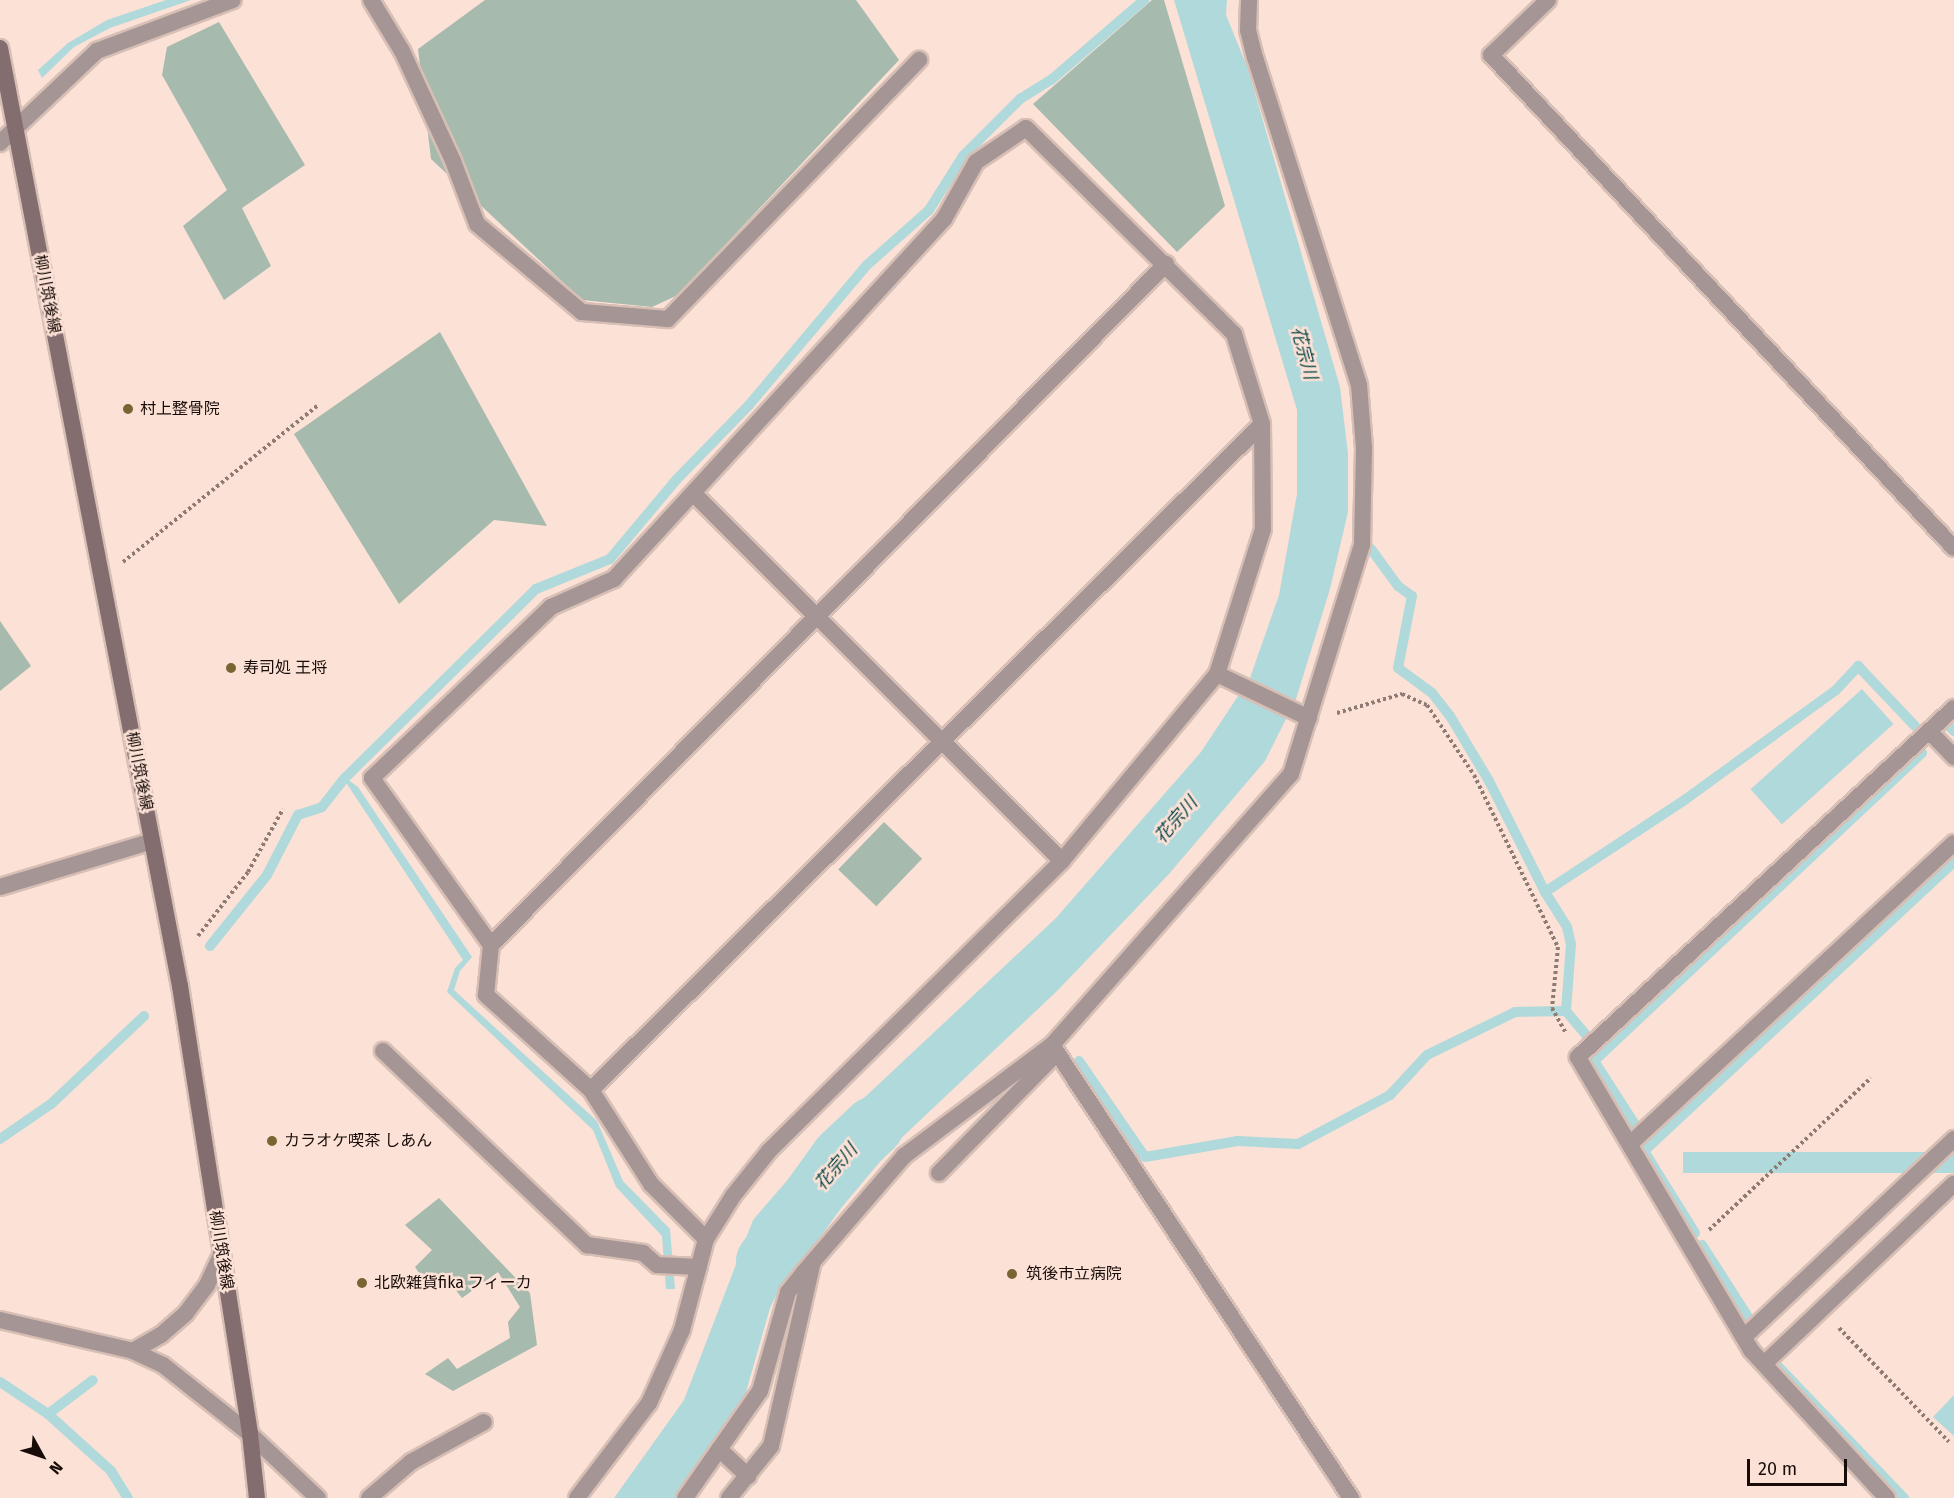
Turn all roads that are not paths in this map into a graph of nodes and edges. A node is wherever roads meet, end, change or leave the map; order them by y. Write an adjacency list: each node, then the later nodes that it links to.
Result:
1 (233, 0): 7 (street)
2 (371, 0): 6 (street)
3 (1249, 0): 16 (street)
4 (1548, 0): 12 (street)
5 (0, 48): 7 (main road, 柳川筑後線)
6 (919, 60)
7 (15, 131): 8 (street); 20 (main road, 柳川筑後線)
8 (0, 143)
9 (1166, 264): 10 (street); 11 (street); 13 (street)
10 (1262, 424): 14 (street); 18 (street)
11 (695, 495): 13 (street); 24 (street)
12 (1954, 548)
13 (818, 614): 18 (street); 24 (street)
14 (1217, 674): 16 (street); 22 (street)
15 (1954, 708): 17 (street)
16 (1304, 716): 25 (street)
17 (1929, 732): 19 (street); 29 (street)
18 (944, 740): 22 (street); 27 (street)
19 (1954, 757)
20 (152, 841): 23 (street); 33 (main road, 柳川筑後線)
21 (1954, 843): 29 (street)
22 (1062, 861): 32 (street)
23 (0, 887)
24 (491, 945): 27 (street)
25 (1054, 1049): 30 (street); 34 (street); 50 (street)
26 (383, 1051): 35 (street)
27 (591, 1090): 32 (street)
28 (1954, 1139): 37 (street)
29 (1630, 1144): 37 (street)
30 (939, 1173)
31 (1954, 1184): 39 (street)
32 (706, 1239): 35 (street)
33 (222, 1253): 38 (street); 41 (main road, 柳川筑後線)
34 (813, 1261): 42 (street); 43 (street)
35 (699, 1267): 47 (street)
36 (0, 1320): 38 (street)
37 (1744, 1337): 39 (street)
38 (133, 1351): 41 (street)
39 (1764, 1364): 51 (street)
40 (484, 1422): 46 (street)
41 (250, 1434): 44 (main road, 柳川筑後線); 45 (street)
42 (719, 1449): 43 (street); 48 (street)
43 (748, 1476): 49 (street)
44 (257, 1498)
45 (318, 1498)
46 (369, 1498)
47 (577, 1498)
48 (685, 1498)
49 (729, 1498)
50 (1351, 1498)
51 (1887, 1498)

